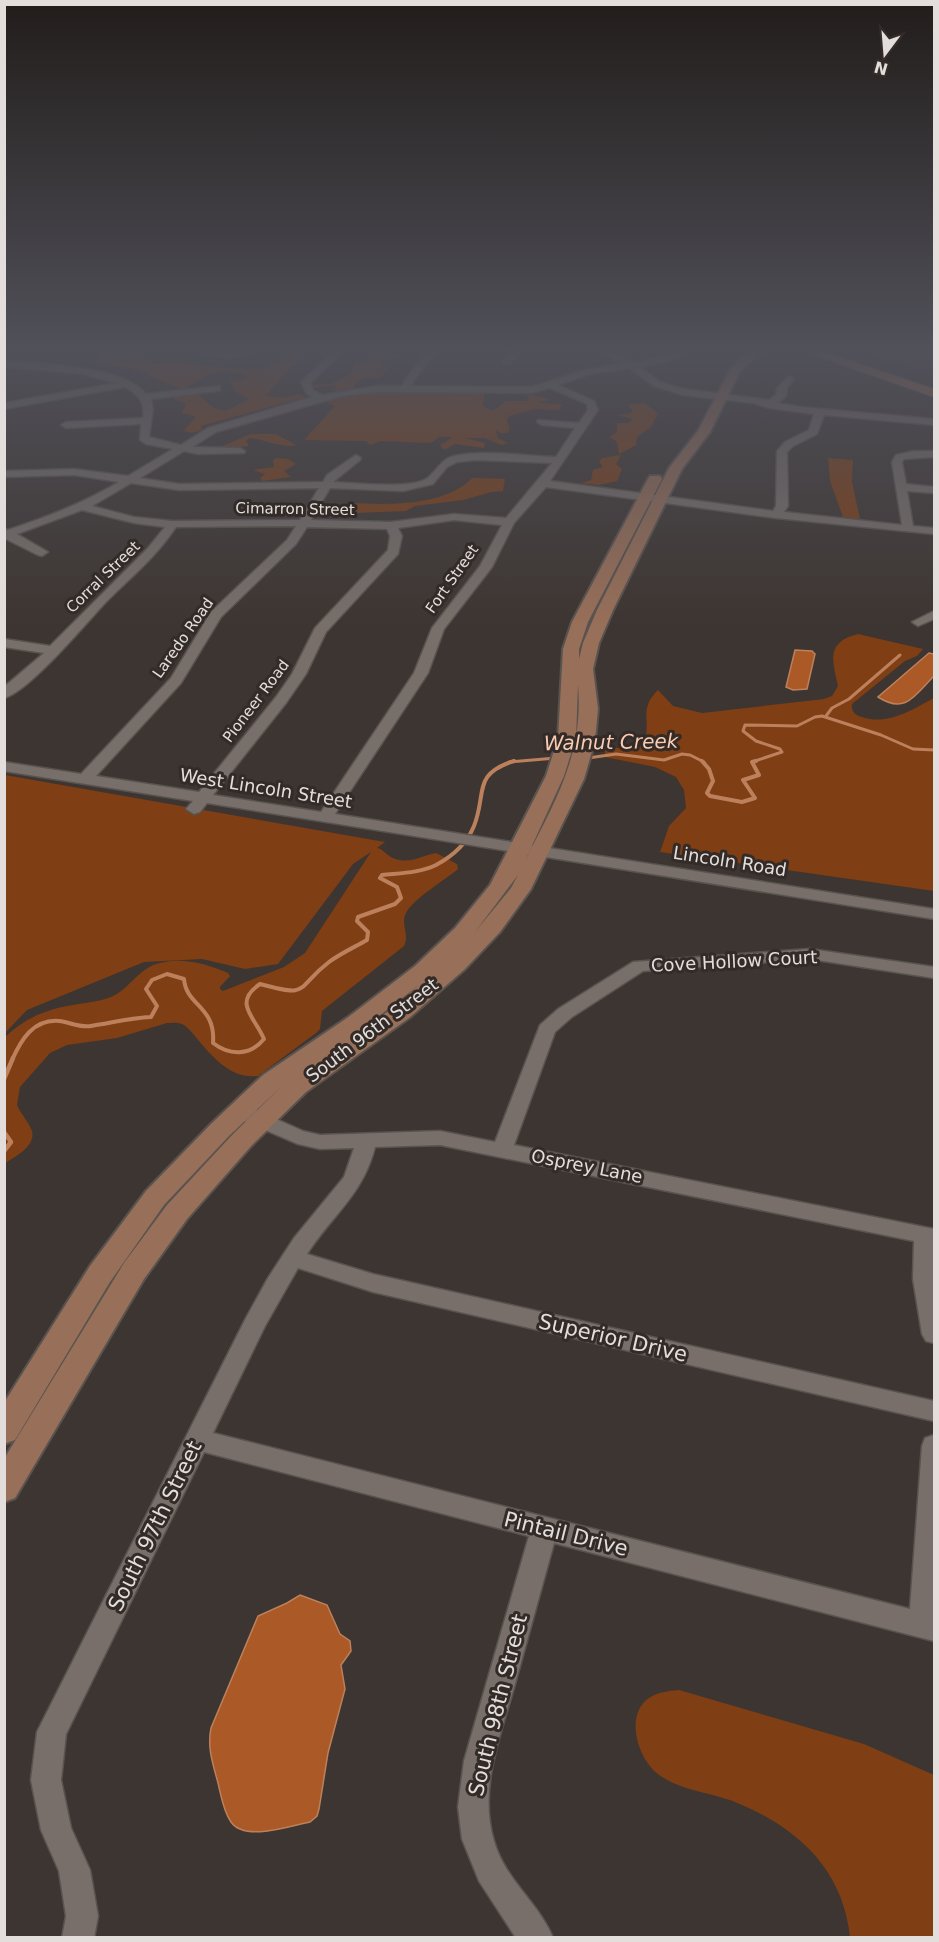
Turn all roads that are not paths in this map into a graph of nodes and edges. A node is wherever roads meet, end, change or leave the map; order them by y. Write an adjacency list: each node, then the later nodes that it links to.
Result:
1 (157, 444): 7 (street)
2 (188, 444): 7 (street)
3 (570, 444): 11 (street, Fort Street)
4 (680, 444): 20 (main road, South 96th Street)
5 (695, 444): 21 (main road, South 96th Street)
6 (790, 444): 23 (street)
7 (178, 449): 8 (street); 15 (street)
8 (240, 451)
9 (934, 454): 18 (street)
10 (356, 458): 17 (street, Laredo Road)
11 (559, 460): 16 (street, Fort Street); 17 (street)
12 (66, 461): 13 (street)
13 (57, 472): 14 (street); 15 (street)
14 (4, 474)
15 (132, 481): 17 (street); 22 (street)
16 (543, 483): 20 (street); 24 (street, Fort Street)
17 (325, 485): 25 (street, Laredo Road)
18 (901, 487): 19 (street); 28 (street)
19 (934, 490)
20 (646, 496): 21 (street); 37 (main road, South 96th Street)
21 (663, 498): 23 (street); 37 (main road, South 96th Street)
22 (82, 507): 26 (street, Cimarron Street); 30 (street)
23 (776, 515): 28 (street)
24 (509, 522): 27 (street, Cimarron Street); 41 (street, Fort Street)
25 (304, 523): 26 (street, Cimarron Street); 27 (street, Cimarron Street); 39 (street, Laredo Road)
26 (172, 524): 35 (street, Corral Street)
27 (391, 525): 40 (street, Pioneer Road)
28 (908, 529): 29 (street)
29 (934, 531)
30 (5, 533): 31 (street)
31 (42, 552)
32 (934, 615): 33 (street)
33 (918, 622)
34 (4, 644): 35 (street)
35 (52, 650): 36 (street, Corral Street)
36 (4, 694)
37 (577, 740): 42 (main road, South 96th Street)
38 (4, 766): 39 (street, West Lincoln Street)
39 (85, 779): 40 (street, West Lincoln Street)
40 (199, 803): 41 (street, West Lincoln Street)
41 (325, 817): 42 (street, West Lincoln Street)
42 (519, 849): 43 (street, Lincoln Road); 45 (main road, South 96th Street)
43 (934, 914)
44 (934, 973): 47 (street, Cove Hollow Court)
45 (251, 1116): 46 (street, Osprey Lane); 52 (main road, South 96th Street); 55 (main road, South 96th Street)
46 (366, 1141): 47 (street, Osprey Lane); 49 (street, South 97th Street)
47 (502, 1149): 48 (street, Osprey Lane)
48 (930, 1236): 50 (street)
49 (293, 1258): 51 (street, Superior Drive); 53 (street, South 97th Street)
50 (934, 1334)
51 (934, 1412)
52 (4, 1431)
53 (197, 1440): 56 (street, Pintail Drive); 58 (street, South 97th Street)
54 (934, 1446): 57 (street)
55 (4, 1488)
56 (544, 1529): 57 (street, Pintail Drive); 59 (street, South 98th Street)
57 (929, 1627)
58 (78, 1938)
59 (537, 1938)

